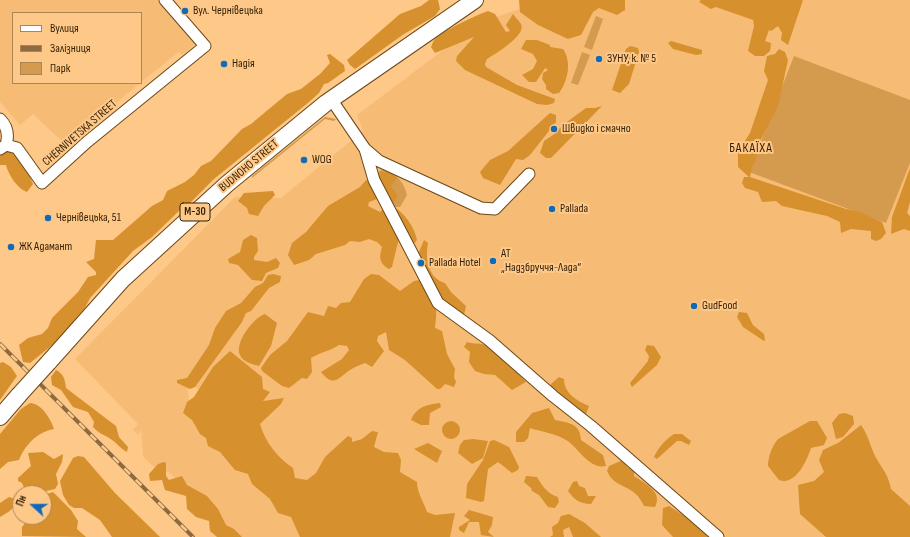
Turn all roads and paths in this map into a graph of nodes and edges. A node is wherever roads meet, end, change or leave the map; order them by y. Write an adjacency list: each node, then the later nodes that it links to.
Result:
1 (165, 0): 5 (street, CHERNIVETSKA STREET)
2 (475, 0): 3 (highway, BUDNOHO STREET / М-30)
3 (331, 99): 6 (street); 8 (highway, BUDNOHO STREET / М-30, bridge)
4 (0, 119): 5 (street, CHERNIVETSKA STREET)
5 (3, 147)
6 (365, 149): 7 (street); 9 (street)
7 (529, 174)
8 (0, 417)
9 (718, 537)

